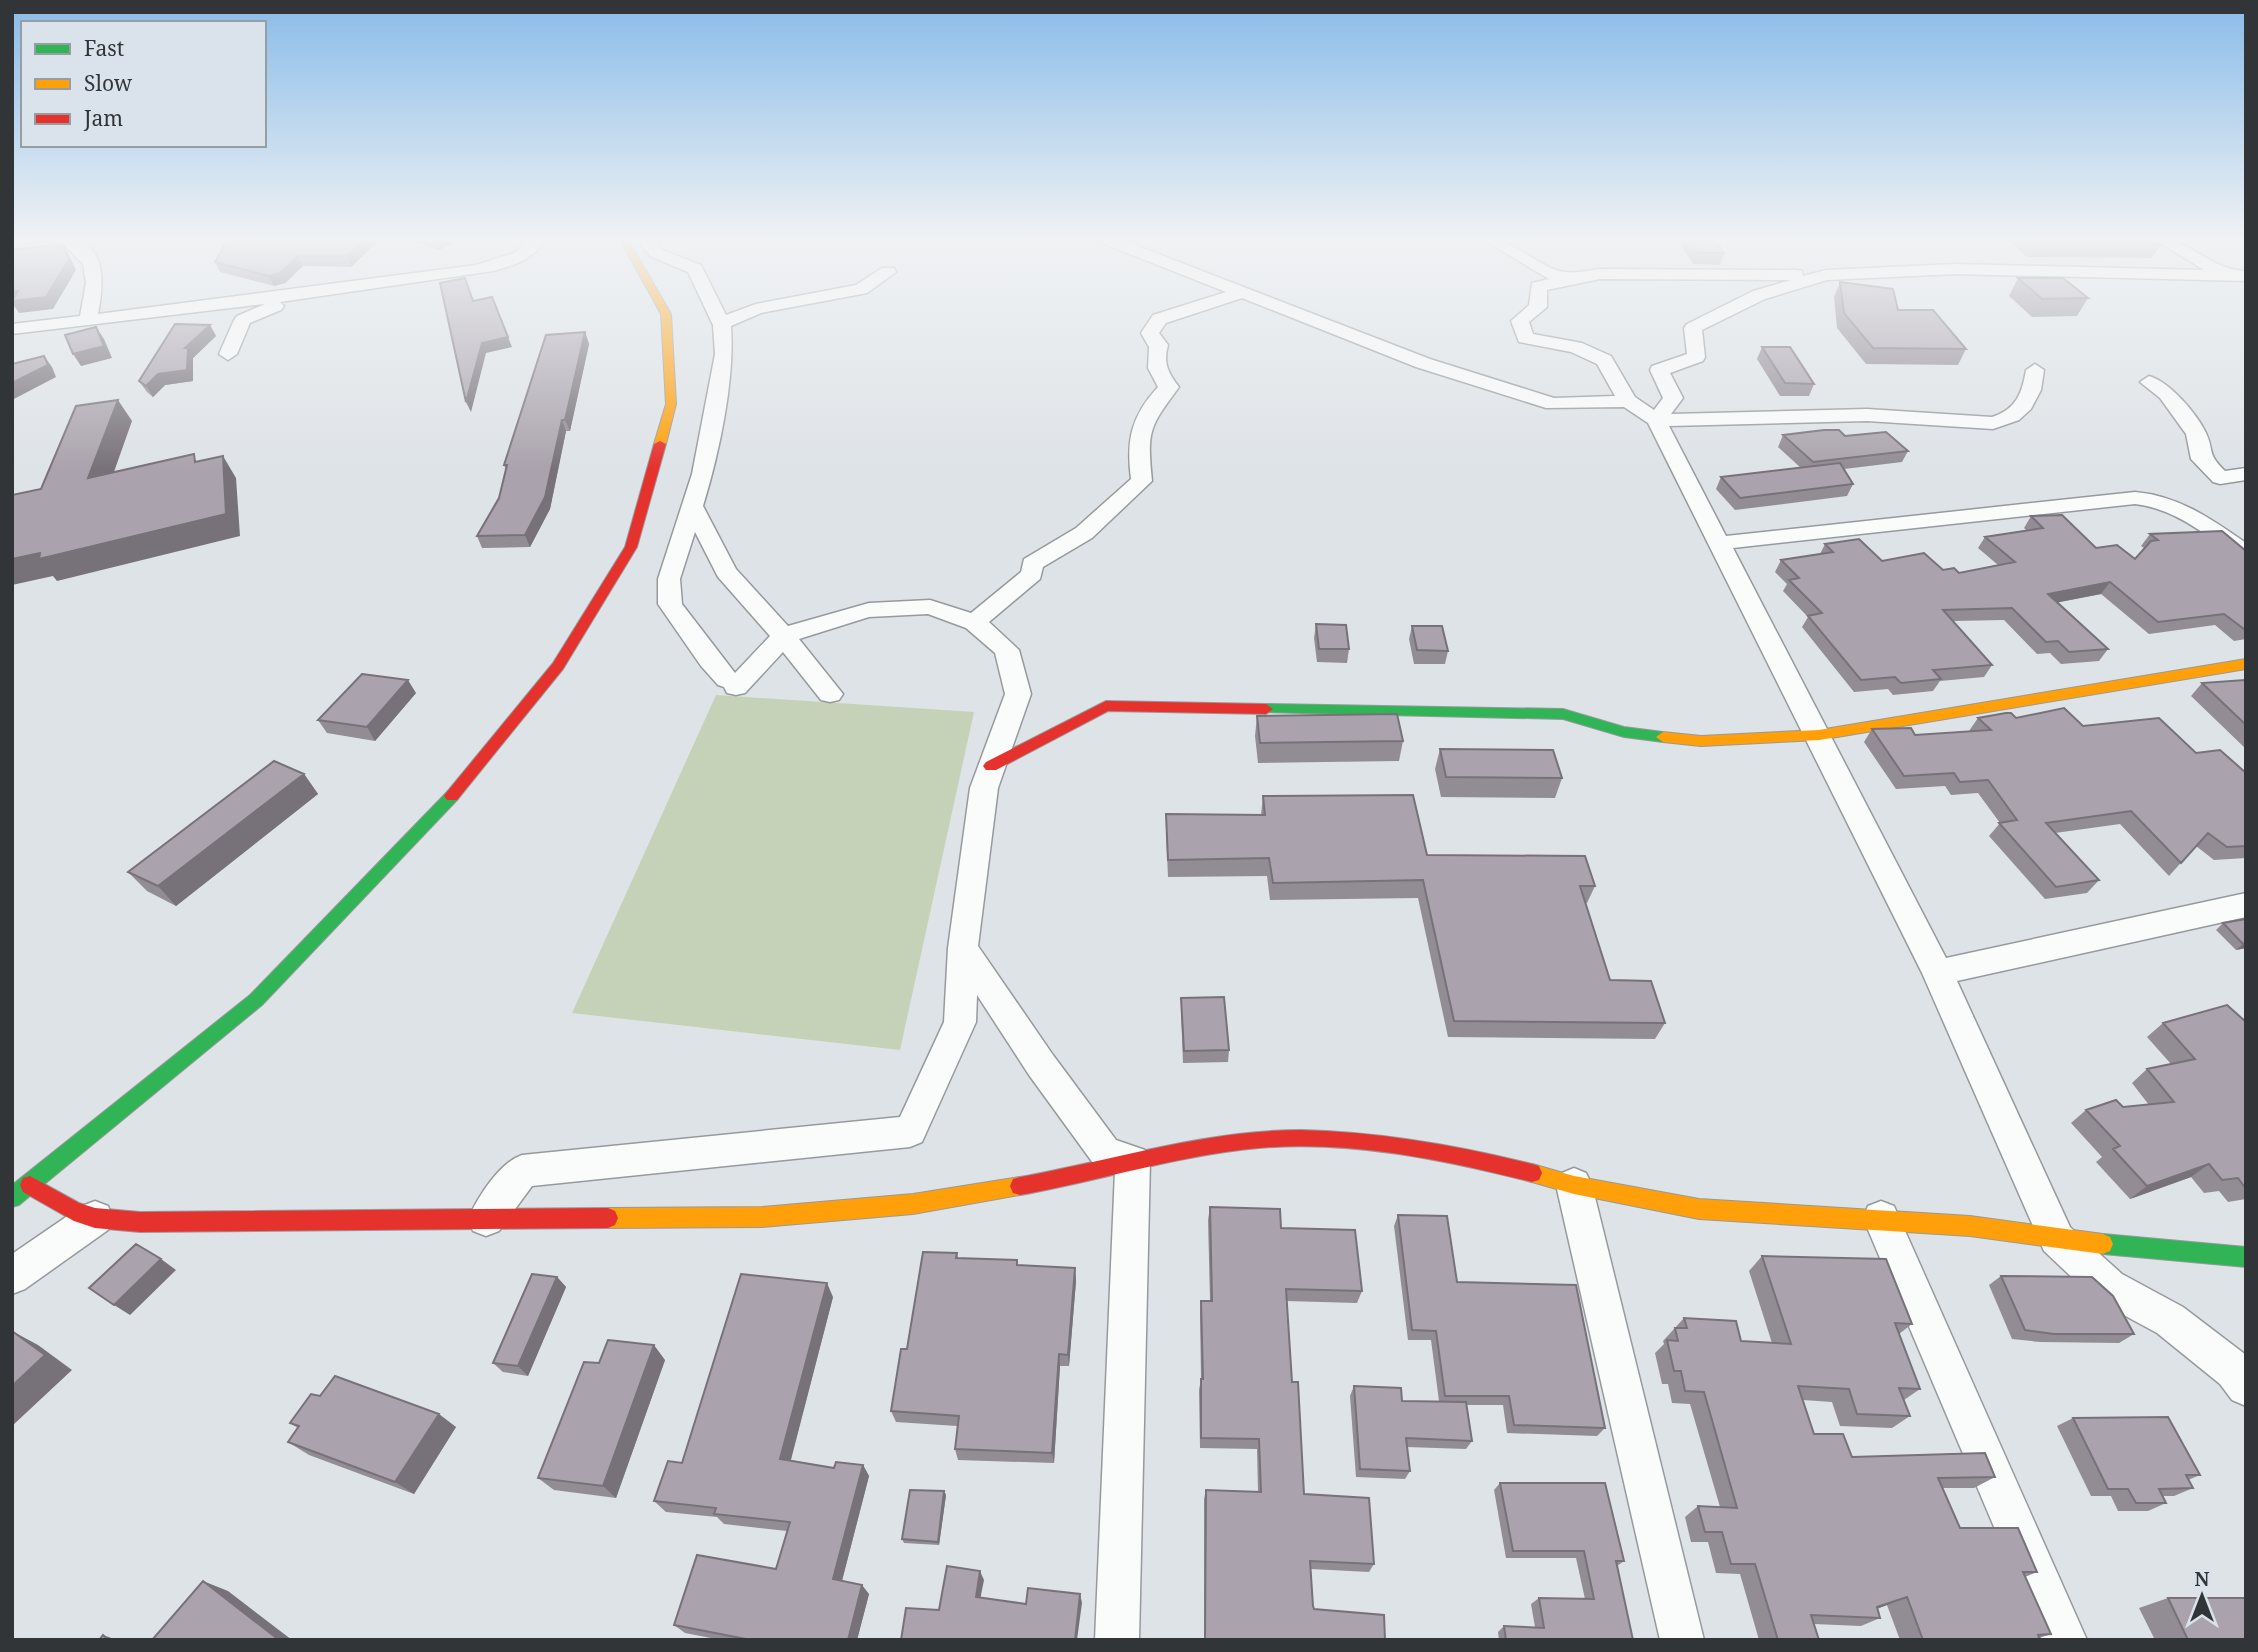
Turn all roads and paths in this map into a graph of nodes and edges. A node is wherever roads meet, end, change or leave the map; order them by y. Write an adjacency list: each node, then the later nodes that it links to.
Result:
1 (89, 315): 11 (street)
2 (129, 315): 11 (street)
3 (254, 315): 14 (street)
4 (666, 315): 33 (main road)
5 (717, 315): 12 (street)
6 (742, 315): 12 (street)
7 (1171, 315): 23 (street)
8 (1298, 315): 17 (street)
9 (1528, 315): 17 (street)
10 (1719, 315): 18 (street)
11 (88, 320): 13 (street)
12 (721, 324): 20 (street)
13 (12, 329)
14 (228, 354)
15 (2035, 370): 18 (street)
16 (2149, 382): 19 (street)
17 (1628, 401): 18 (street)
18 (1656, 420): 21 (street)
19 (2246, 474)
20 (693, 508): 24 (street); 24 (street)
21 (1720, 543): 22 (street); 27 (street)
22 (2246, 553)
23 (974, 623): 24 (street); 28 (street)
24 (784, 636): 26 (street)
25 (2246, 664): 27 (main road)
26 (830, 694)
27 (1819, 735): 28 (main road); 31 (street)
28 (991, 766): 30 (street)
29 (2246, 905): 31 (street)
30 (962, 948): 32 (street); 38 (street)
31 (1938, 973): 39 (street)
32 (1133, 1161): 34 (main road); 38 (main road); 43 (street)
33 (30, 1185): 35 (main road); 36 (main road)
34 (1574, 1185): 37 (main road); 44 (street)
35 (12, 1198)
36 (95, 1218): 38 (main road); 41 (street)
37 (1881, 1218): 39 (main road); 45 (street)
38 (486, 1219)
39 (2057, 1239): 40 (main road); 42 (street)
40 (2246, 1257)
41 (12, 1276)
42 (2246, 1386)
43 (1117, 1640)
44 (1682, 1640)
45 (2065, 1640)

